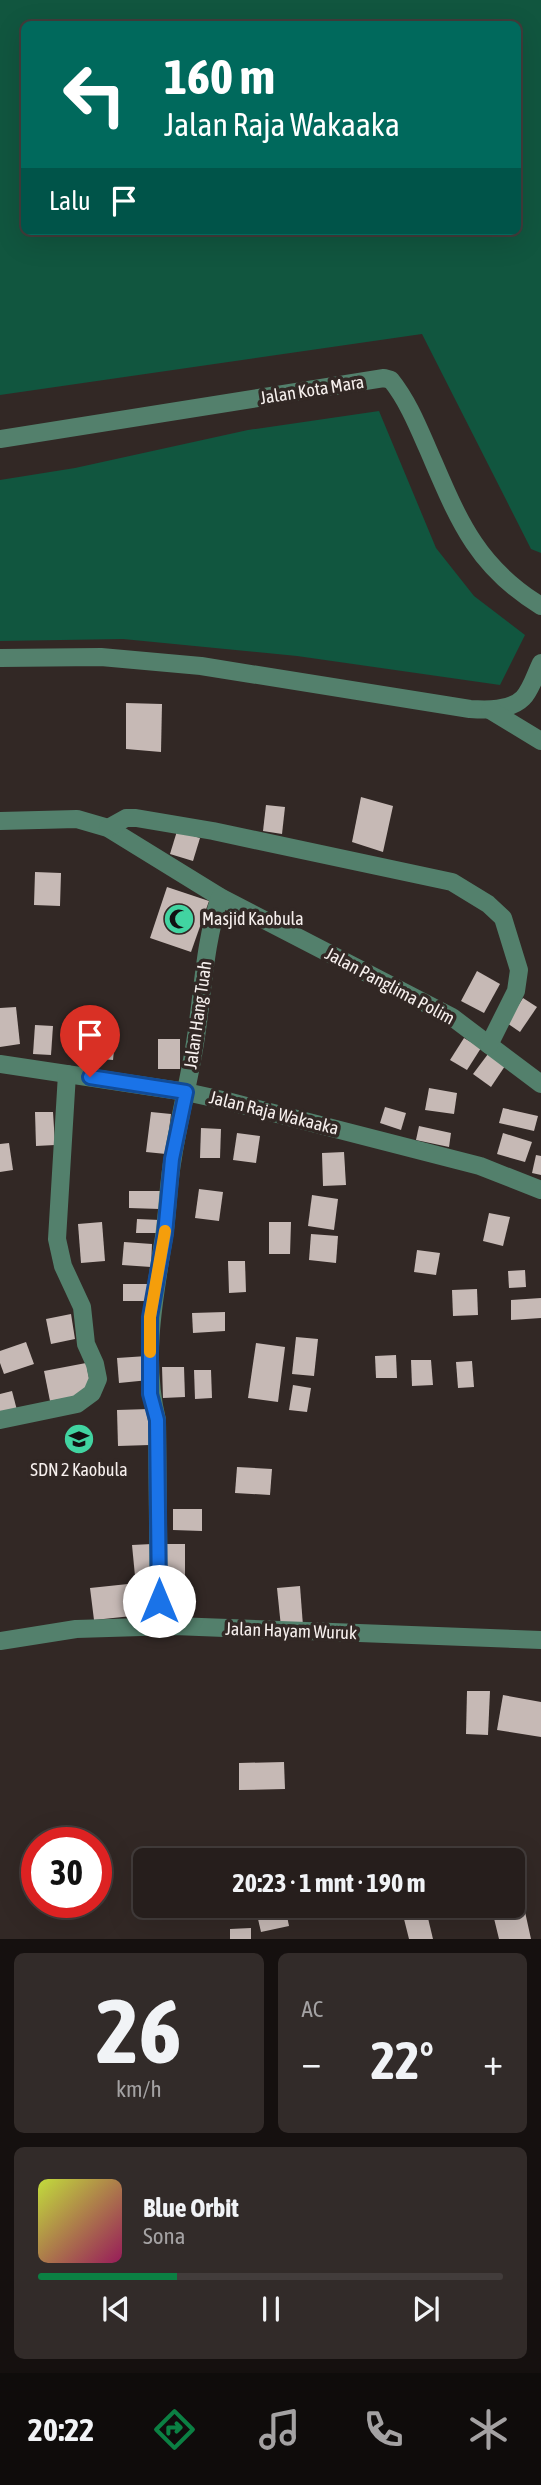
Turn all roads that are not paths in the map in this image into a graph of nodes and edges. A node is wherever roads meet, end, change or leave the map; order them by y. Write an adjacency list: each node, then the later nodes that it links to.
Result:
1 (0, 439): 2 (street, Jalan Kota Mara)
2 (541, 607)
3 (0, 658): 5 (street)
4 (541, 663): 5 (street)
5 (491, 710): 6 (street)
6 (541, 741)
7 (0, 821): 8 (street, Jalan Panglima Polim)
8 (108, 828): 9 (street, Jalan Panglima Polim); 10 (street)
9 (220, 897): 10 (street, Jalan Panglima Polim); 14 (street, Jalan Hang Tuah)
10 (489, 1045): 13 (street, Jalan Panglima Polim)
11 (0, 1064): 12 (street, Jalan Raja Wakaaka)
12 (66, 1074): 14 (street, Jalan Raja Wakaaka); 16 (street)
13 (541, 1084)
14 (186, 1092): 15 (street, Jalan Raja Wakaaka); 17 (street, Jalan Hang Tuah)
15 (541, 1190)
16 (0, 1420)
17 (159, 1626): 18 (street, Jalan Hayam Wuruk); 19 (street, Jalan Hayam Wuruk)
18 (541, 1640)
19 (0, 1641)

